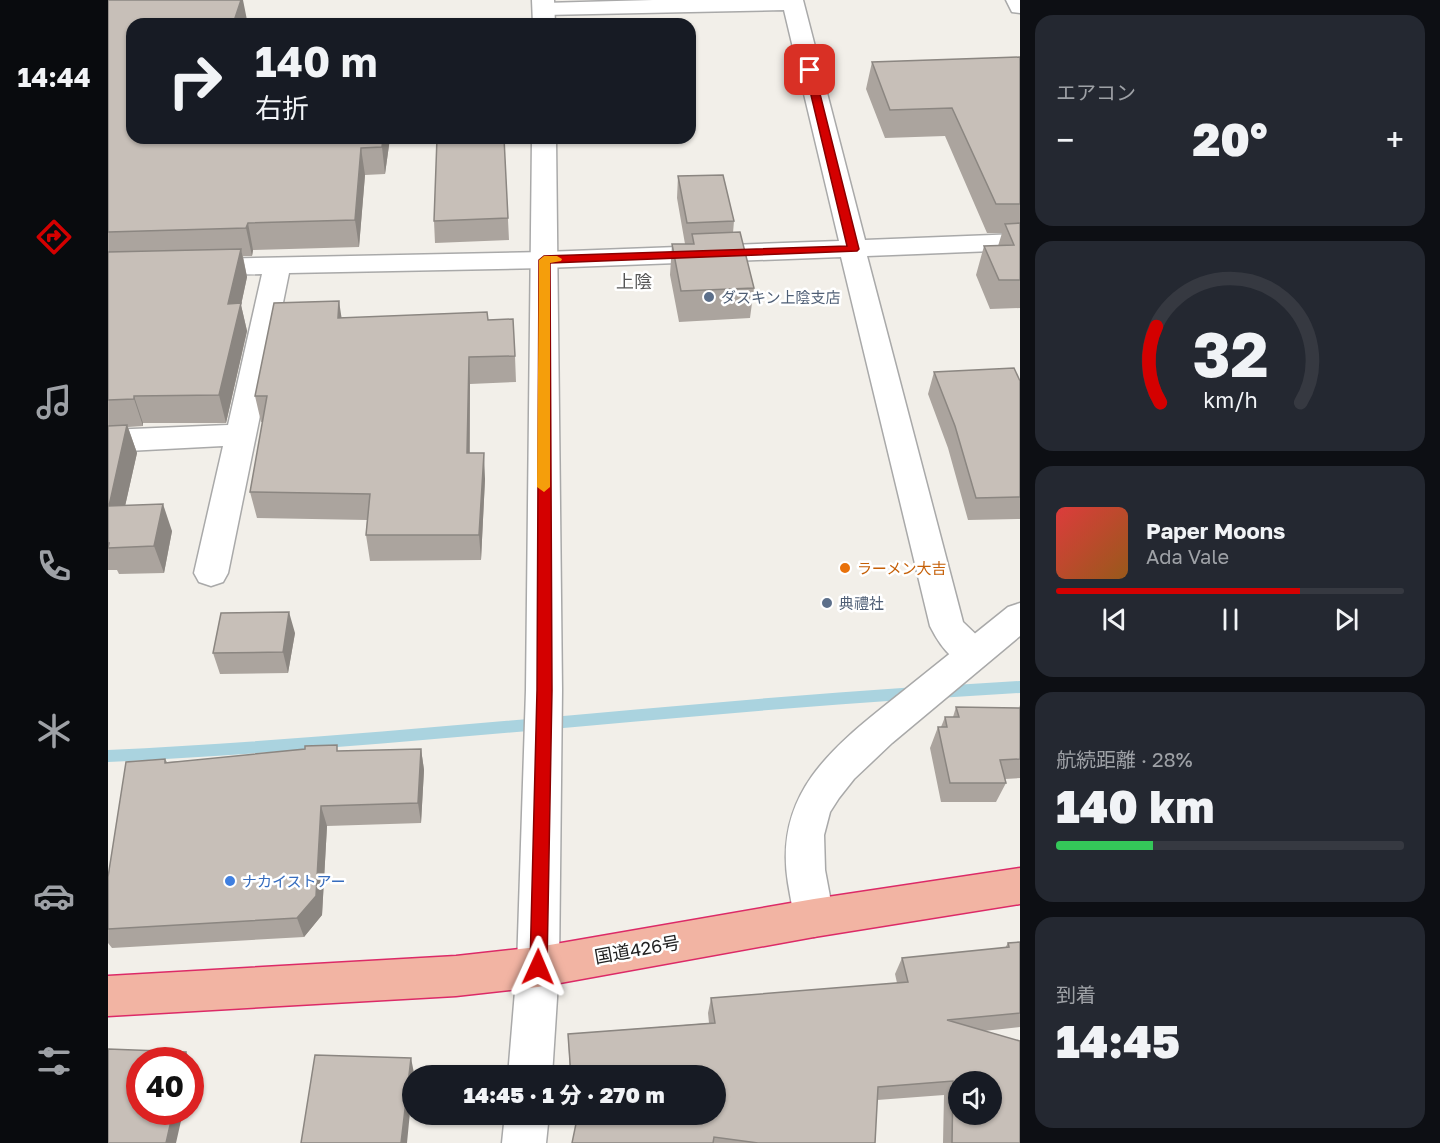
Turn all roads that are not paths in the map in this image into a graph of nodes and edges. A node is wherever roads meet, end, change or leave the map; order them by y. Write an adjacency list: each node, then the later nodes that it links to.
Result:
1 (1017, 0): 3 (street)
2 (793, 1): 4 (street); 7 (street)
3 (1020, 7)
4 (544, 11)
5 (544, 144): 8 (street)
6 (1020, 242): 7 (street)
7 (854, 249): 8 (street); 15 (street)
8 (544, 260): 9 (street); 18 (street)
9 (277, 266): 10 (street); 11 (street)
10 (108, 269)
11 (241, 435): 12 (street); 13 (street)
12 (108, 441)
13 (211, 573)
14 (1020, 616): 15 (street)
15 (969, 658): 17 (street)
16 (1020, 886): 17 (highway, 国道426号)
17 (814, 918): 18 (highway, 国道426号)
18 (538, 967): 19 (highway, 国道426号); 20 (street)
19 (108, 996)
20 (531, 1065)
21 (526, 1125): 22 (street)
22 (524, 1143)

